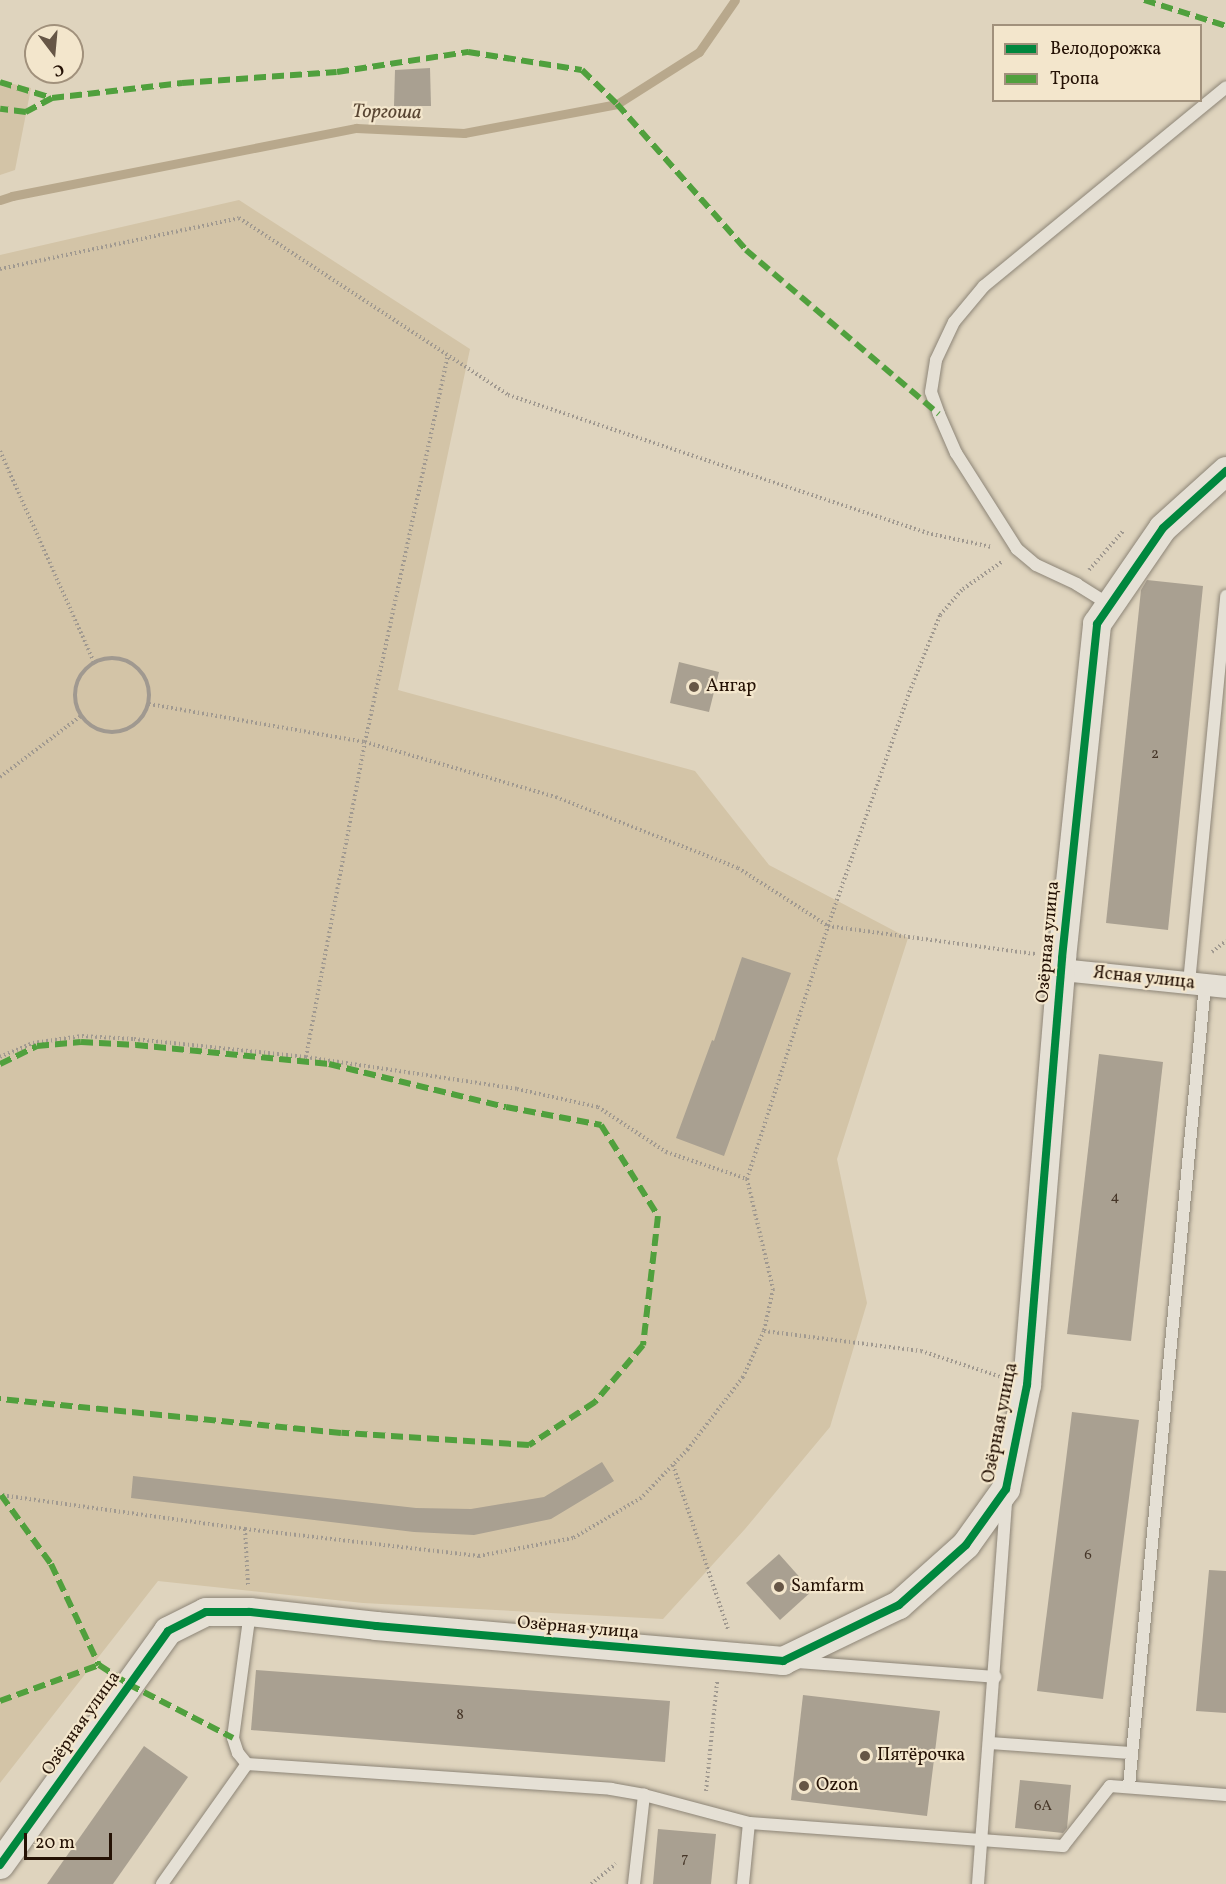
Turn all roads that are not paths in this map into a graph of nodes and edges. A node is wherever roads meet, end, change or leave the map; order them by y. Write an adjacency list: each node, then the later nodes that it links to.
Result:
1 (1226, 87): 4 (lane)
2 (1226, 471): 4 (street, Озёрная улица)
3 (1226, 596): 6 (lane)
4 (1110, 605): 5 (street, Озёрная улица)
5 (1052, 963): 6 (street, Ясная улица); 7 (street, Озёрная улица)
6 (1207, 985): 12 (lane)
7 (1006, 1489): 9 (street, Озёрная улица); 10 (lane)
8 (250, 1612): 9 (street, Озёрная улица); 13 (lane); 19 (street, Озёрная улица)
9 (783, 1660): 10 (lane)
10 (995, 1677): 11 (lane)
11 (989, 1743): 12 (lane); 18 (lane)
12 (1132, 1753): 14 (lane)
13 (247, 1764): 15 (lane); 20 (lane)
14 (1129, 1786): 16 (lane); 18 (lane)
15 (644, 1795): 17 (lane); 21 (lane)
16 (1226, 1795)
17 (749, 1823): 18 (lane); 22 (lane)
18 (981, 1842): 23 (lane)
19 (0, 1865)
20 (162, 1884)
21 (634, 1884)
22 (743, 1884)
23 (978, 1884)

